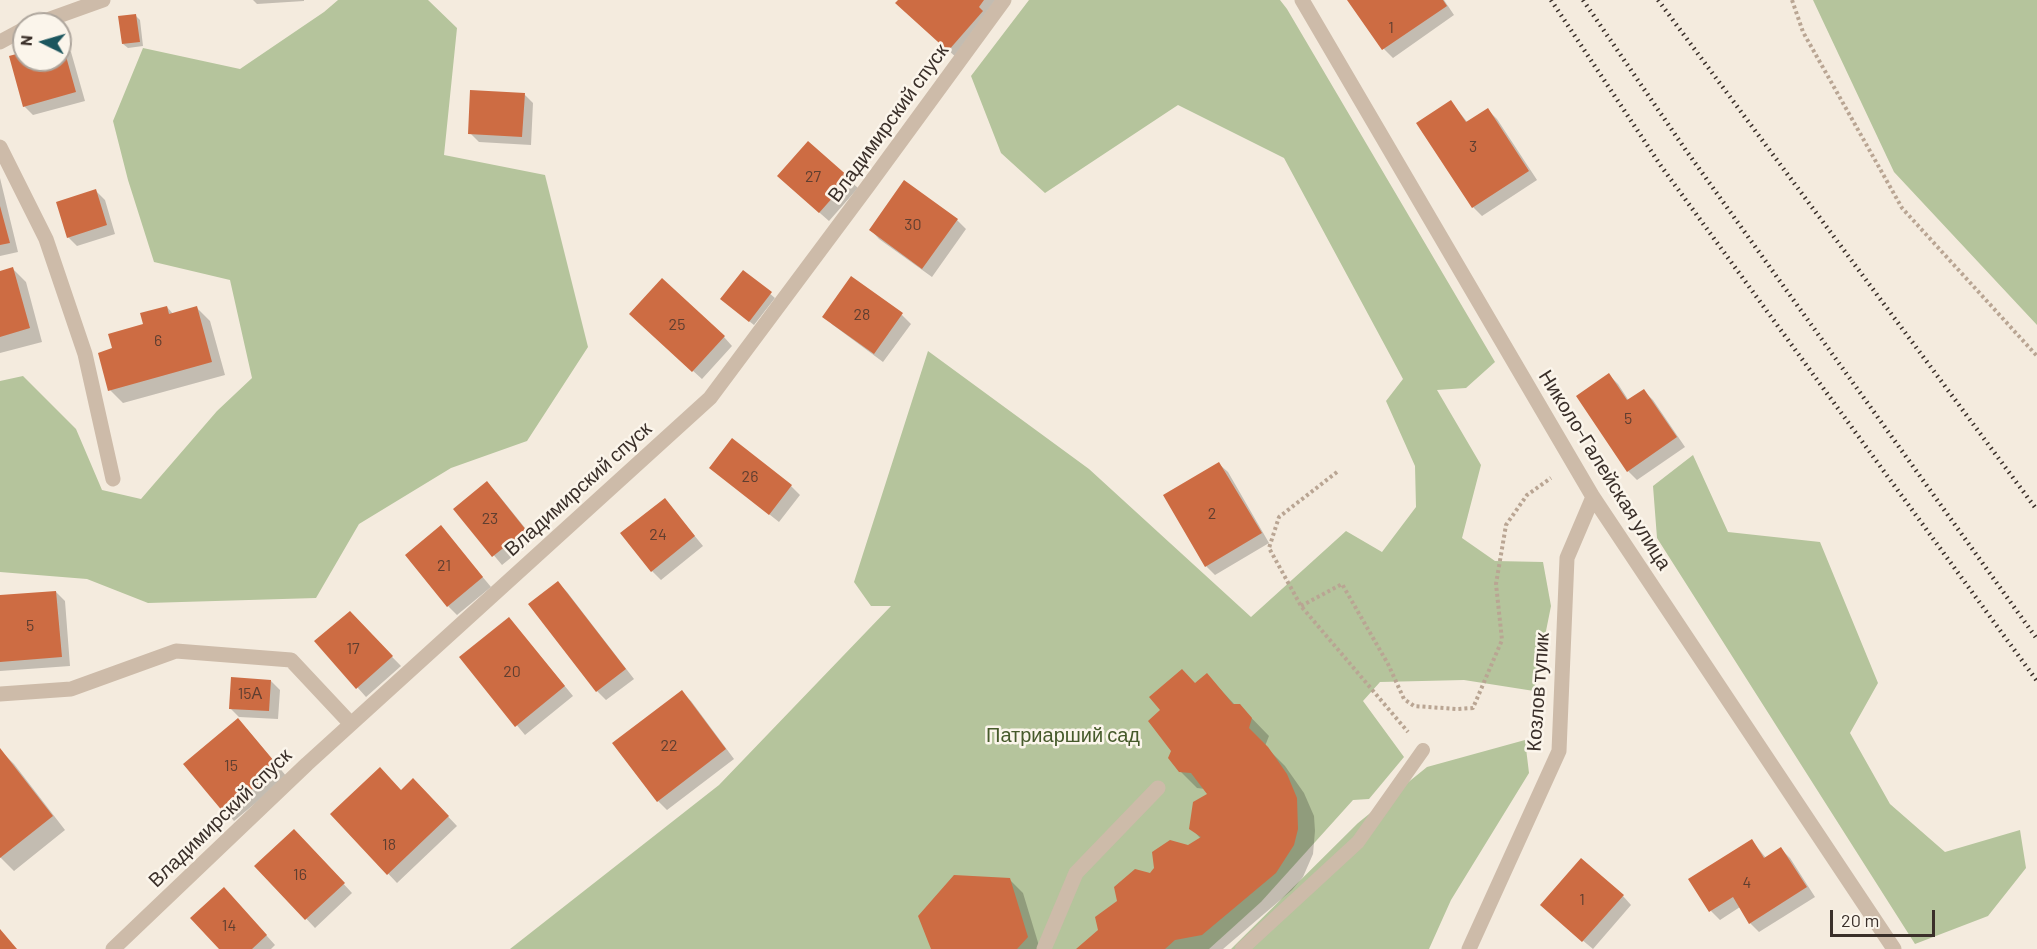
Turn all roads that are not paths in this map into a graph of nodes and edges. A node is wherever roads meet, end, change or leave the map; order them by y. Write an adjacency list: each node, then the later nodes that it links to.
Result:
1 (103, 0): 4 (street)
2 (1004, 0): 9 (street, Владимирский спуск)
3 (1302, 0): 7 (street, Николо-Галейская улица)
4 (70, 12)
5 (0, 147): 6 (street)
6 (113, 479)
7 (1593, 497): 15 (street, Козлов тупик); 16 (street, Николо-Галейская улица)
8 (0, 694): 9 (street)
9 (351, 724): 12 (street, Владимирский спуск)
10 (1423, 750): 14 (lane)
11 (1158, 788): 13 (street)
12 (113, 949)
13 (1044, 949)
14 (1242, 949)
15 (1469, 949)
16 (1894, 949)

